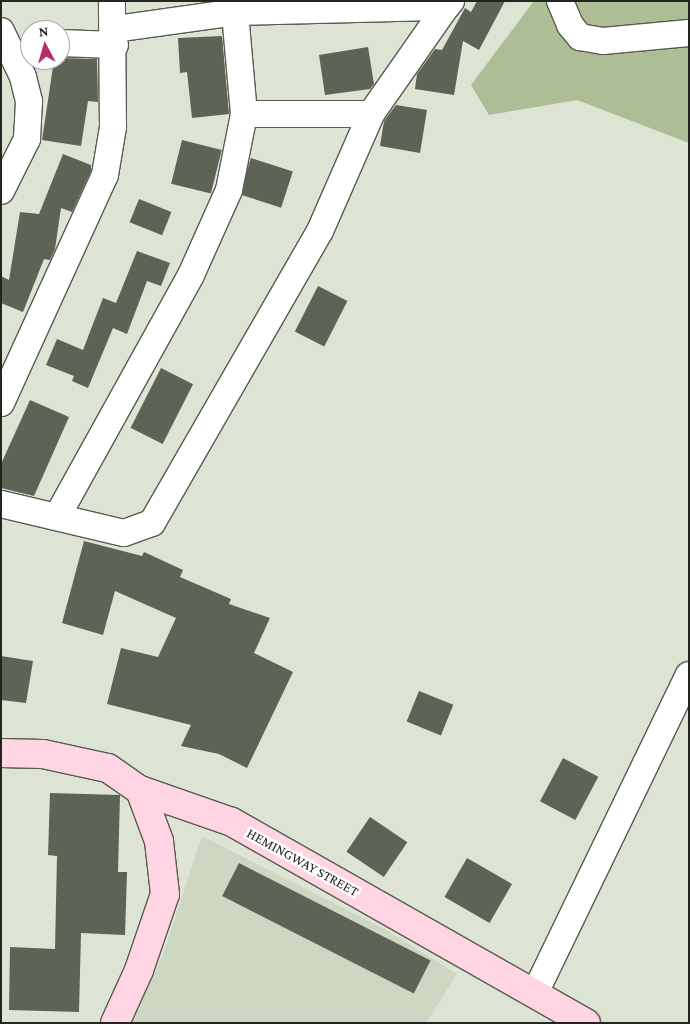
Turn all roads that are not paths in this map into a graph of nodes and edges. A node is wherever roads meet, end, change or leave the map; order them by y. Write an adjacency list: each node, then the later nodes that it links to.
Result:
1 (112, 1): 6 (street)
2 (560, 1): 5 (street)
3 (449, 4): 4 (street); 10 (street)
4 (235, 6): 6 (street); 9 (street)
5 (689, 33)
6 (115, 37): 8 (street); 12 (street)
7 (13, 38): 11 (street)
8 (70, 42)
9 (244, 114): 10 (street); 15 (street)
10 (371, 114): 15 (street)
11 (1, 191)
12 (7, 370): 13 (street)
13 (1, 403)
14 (1, 504): 15 (street)
15 (58, 515)
16 (689, 675): 19 (street)
17 (1, 754): 18 (main road, HEMINGWAY STREET)
18 (140, 790): 19 (main road, HEMINGWAY STREET); 20 (main road)
19 (535, 993): 21 (main road, HEMINGWAY STREET)
20 (115, 1023)
21 (586, 1023)

